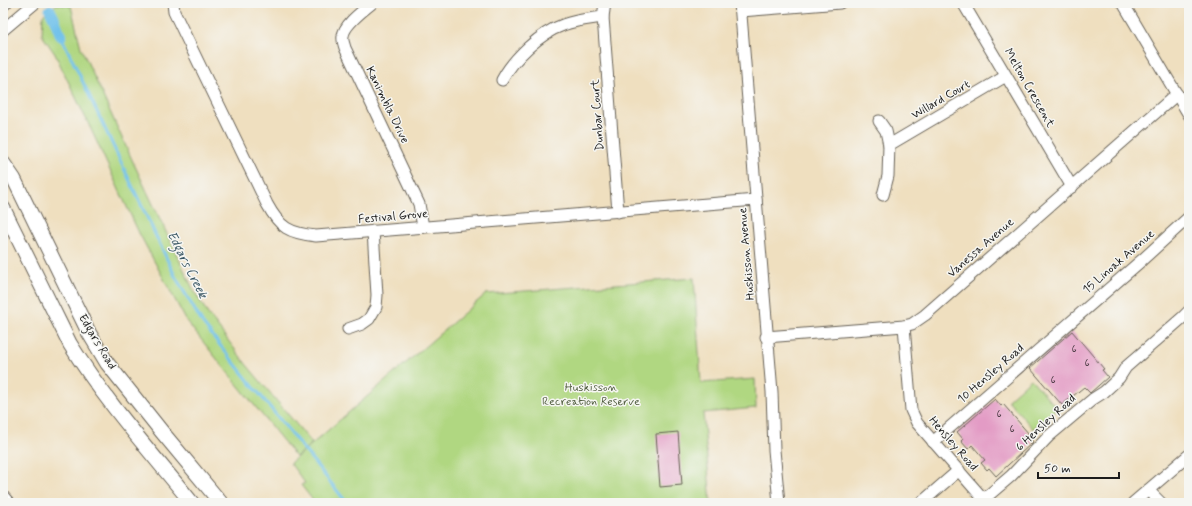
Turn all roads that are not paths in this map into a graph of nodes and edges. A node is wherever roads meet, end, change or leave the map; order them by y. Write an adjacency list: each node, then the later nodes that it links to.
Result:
1 (6, 3): 9 (street)
2 (35, 3): 12 (street)
3 (173, 3): 27 (street, Festival Grove)
4 (372, 3): 26 (street, Kanimbla Drive)
5 (605, 3): 11 (street, Dunbar Court)
6 (840, 3): 10 (street)
7 (963, 3): 13 (street, Melton Crescent)
8 (1123, 3): 15 (street)
9 (3, 5)
10 (741, 7): 22 (street, Huskisson Avenue)
11 (603, 16): 14 (street); 24 (street, Dunbar Court)
12 (3, 30)
13 (1006, 76): 18 (street, Willard Court); 20 (street, Melton Crescent)
14 (502, 80)
15 (1177, 94): 16 (street); 20 (street, Vanessa Avenue)
16 (1189, 115)
17 (879, 121): 18 (street)
18 (888, 146): 21 (street)
19 (3, 163): 33 (main road, Edgars Road)
20 (1072, 187): 29 (street, Vanessa Avenue)
21 (884, 195)
22 (756, 200): 24 (street, Festival Grove); 32 (street, Huskisson Avenue)
23 (3, 208): 34 (main road, Edgars Road)
24 (618, 212): 26 (street, Festival Grove)
25 (1189, 217): 30 (street, 15 Linoak Avenue)
26 (423, 227): 27 (street, Festival Grove)
27 (373, 232): 31 (street)
28 (1189, 311): 40 (street, 6 Hensley Road)
29 (904, 326): 32 (street, Vanessa Avenue); 35 (street, Hensley Road)
30 (1066, 326): 35 (street, 10 Hensley Road)
31 (348, 329)
32 (766, 337): 44 (street, Huskisson Avenue)
33 (126, 386): 34 (main road); 43 (main road, Edgars Road)
34 (108, 400): 42 (main road, Edgars Road)
35 (933, 442): 37 (street, Hensley Road)
36 (1189, 455): 38 (street)
37 (959, 470): 40 (street, Hensley Road); 45 (street)
38 (1148, 490): 46 (street); 47 (street)
39 (3, 496): 41 (street)
40 (985, 501)
41 (8, 503)
42 (192, 503)
43 (221, 503)
44 (779, 503)
45 (921, 503)
46 (1133, 503)
47 (1161, 503)

